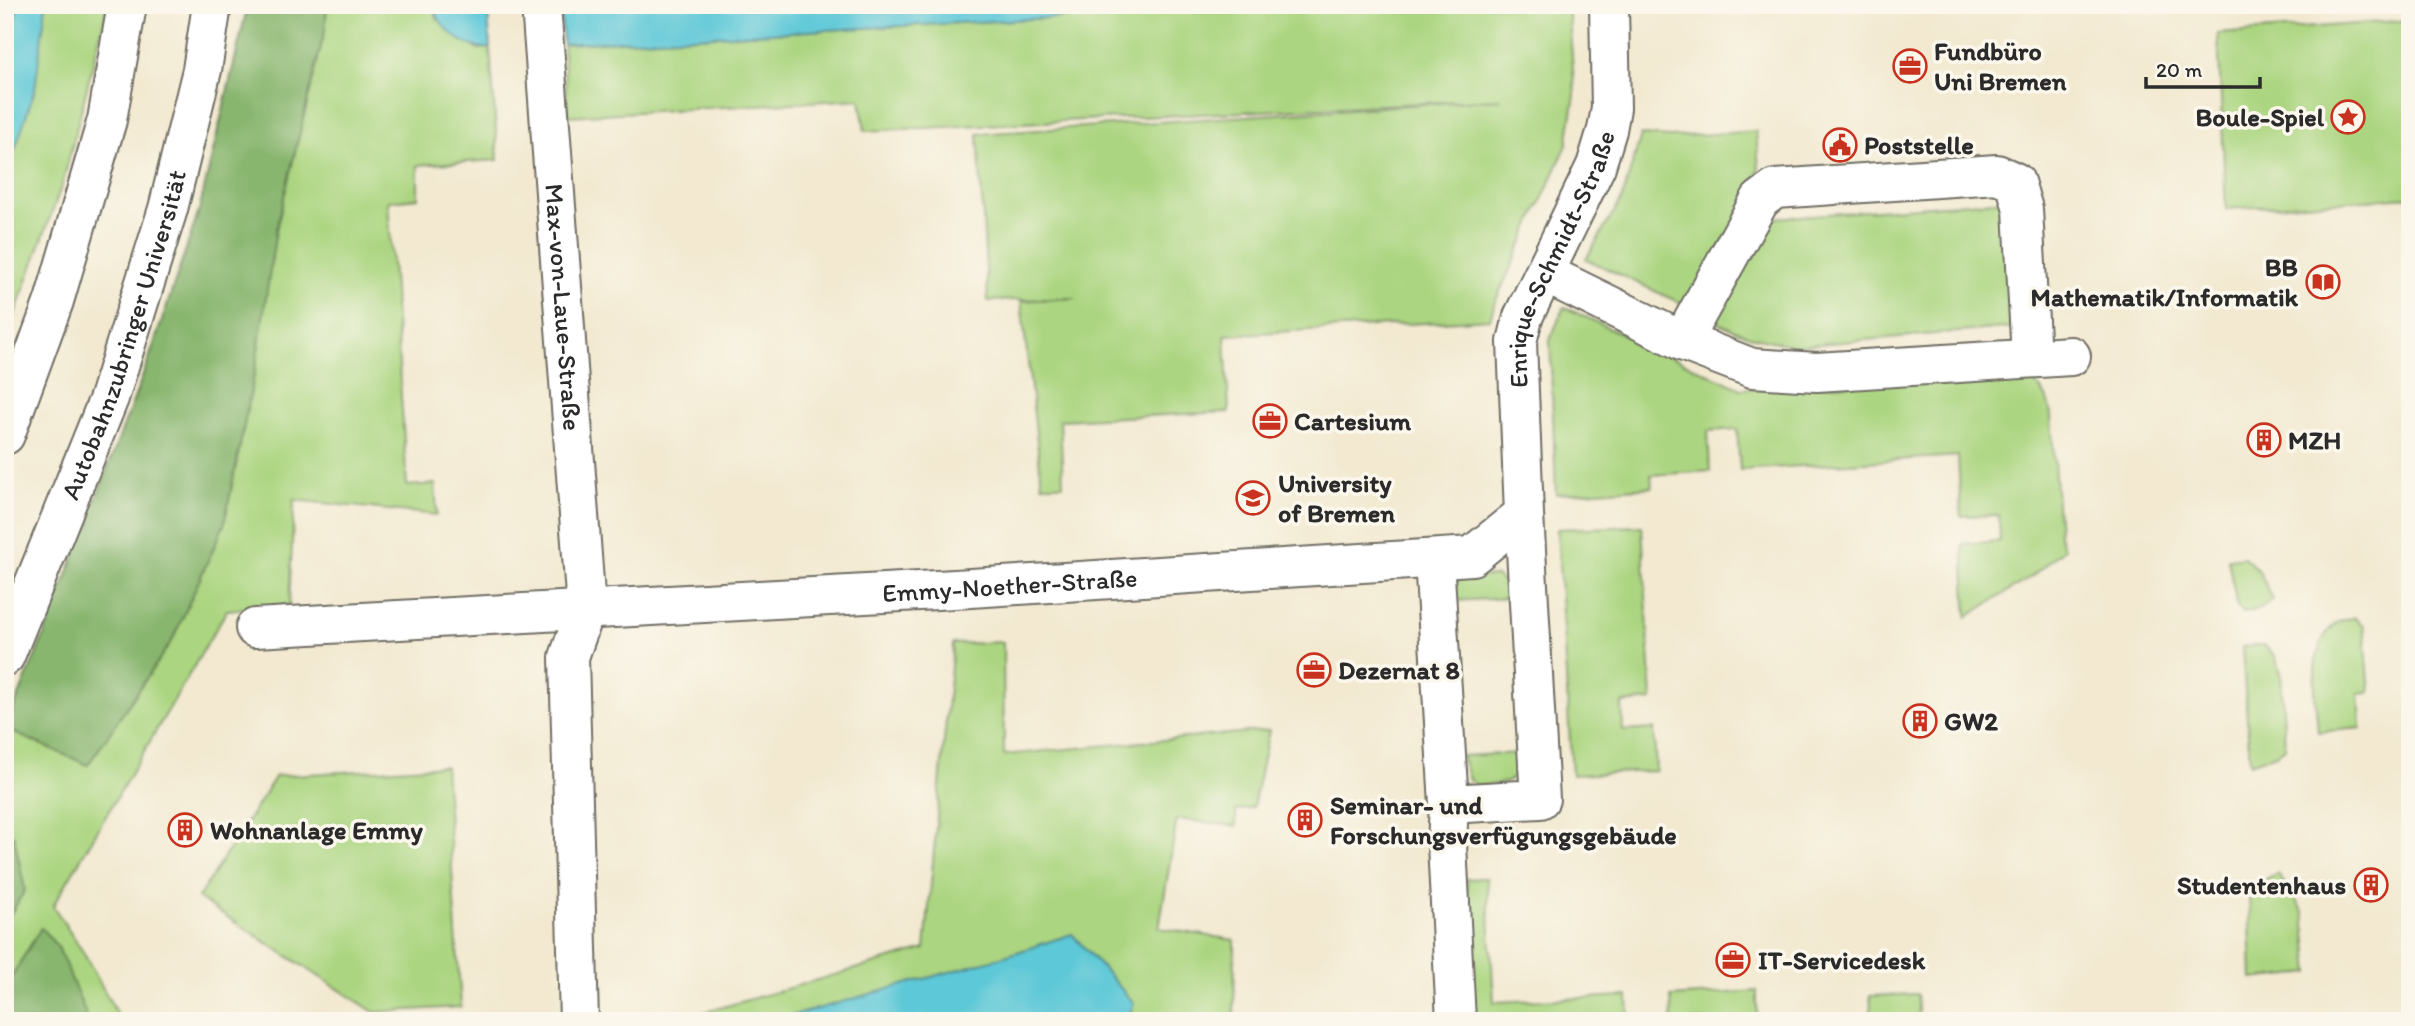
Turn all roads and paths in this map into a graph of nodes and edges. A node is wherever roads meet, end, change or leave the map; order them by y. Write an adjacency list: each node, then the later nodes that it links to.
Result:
1 (127, 5): 9 (street)
2 (212, 5): 14 (street, Autobahnzubringer Universität)
3 (541, 5): 12 (street, Max-von-Laue-Straße)
4 (1609, 5): 5 (street, Enrique-Schmidt-Straße)
5 (1546, 274): 6 (street); 10 (street, Enrique-Schmidt-Straße)
6 (1682, 341): 8 (street); 8 (street)
7 (2071, 356): 8 (street)
8 (2031, 358)
9 (5, 435)
10 (1524, 514): 11 (street); 15 (street, Enrique-Schmidt-Straße)
11 (1434, 559): 12 (street, Emmy-Noether-Straße); 15 (street)
12 (586, 609): 13 (street, Emmy-Noether-Straße); 16 (street)
13 (255, 628)
14 (7, 645)
15 (1450, 804): 17 (street)
16 (579, 1021)
17 (1456, 1021)

